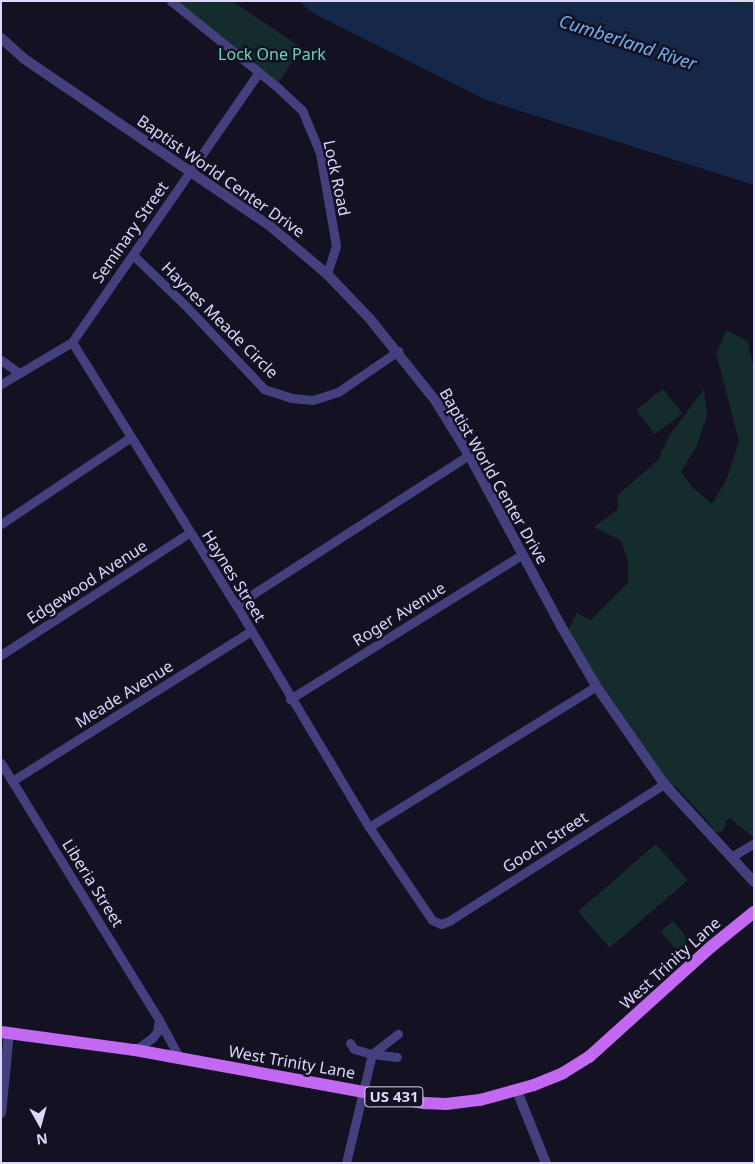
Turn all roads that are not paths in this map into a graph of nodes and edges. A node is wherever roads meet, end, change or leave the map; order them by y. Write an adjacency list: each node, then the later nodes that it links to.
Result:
1 (171, 1): 3 (street, Lock Road)
2 (1, 38): 4 (street, Baptist World Center Drive)
3 (259, 72): 4 (street, Seminary Street); 6 (street, Lock Road)
4 (190, 170): 5 (street, Seminary Street); 6 (street, Baptist World Center Drive)
5 (132, 255): 7 (street, Seminary Street); 8 (street, Haynes Meade Circle)
6 (327, 274): 8 (street, Baptist World Center Drive)
7 (72, 342): 10 (street, Seminary Street); 12 (street, Haynes Street)
8 (398, 351): 13 (street, Baptist World Center Drive)
9 (1, 360): 10 (street)
10 (19, 373): 11 (street, Seminary Street)
11 (1, 384)
12 (131, 437): 14 (street); 15 (street, Haynes Street)
13 (469, 455): 16 (street, Baptist World Center Drive); 17 (street)
14 (1, 524)
15 (189, 533): 17 (street, Haynes Street); 19 (street, Edgewood Avenue)
16 (524, 554): 20 (street, Baptist World Center Drive); 21 (street, Roger Avenue)
17 (236, 605): 18 (street, Haynes Street)
18 (251, 631): 21 (street, Haynes Street); 23 (street, Meade Avenue)
19 (1, 656)
20 (596, 686): 24 (street, Baptist World Center Drive); 25 (street)
21 (290, 699): 25 (street, Haynes Street)
22 (1, 763): 23 (street, Liberia Street)
23 (12, 781): 31 (street, Liberia Street)
24 (664, 784): 27 (street, Baptist World Center Drive); 30 (street, Gooch Street)
25 (369, 827): 30 (street, Haynes Street)
26 (754, 843): 27 (street)
27 (731, 857): 28 (street, Baptist World Center Drive)
28 (754, 882)
29 (754, 912): 39 (main road, West Trinity Lane / US 431)
30 (441, 924)
31 (159, 1020): 35 (street); 38 (street, Liberia Street)
32 (5, 1033): 35 (main road, West Trinity Lane / US 431); 41 (street)
33 (398, 1034): 36 (street)
34 (350, 1042): 36 (street)
35 (134, 1050): 38 (main road, West Trinity Lane / US 431)
36 (372, 1054): 37 (street); 40 (street)
37 (397, 1057)
38 (180, 1059): 40 (main road, West Trinity Lane / US 431)
39 (517, 1091): 40 (main road, West Trinity Lane / US 431); 43 (street)
40 (364, 1092): 42 (street)
41 (1, 1113)
42 (346, 1163)
43 (546, 1163)

